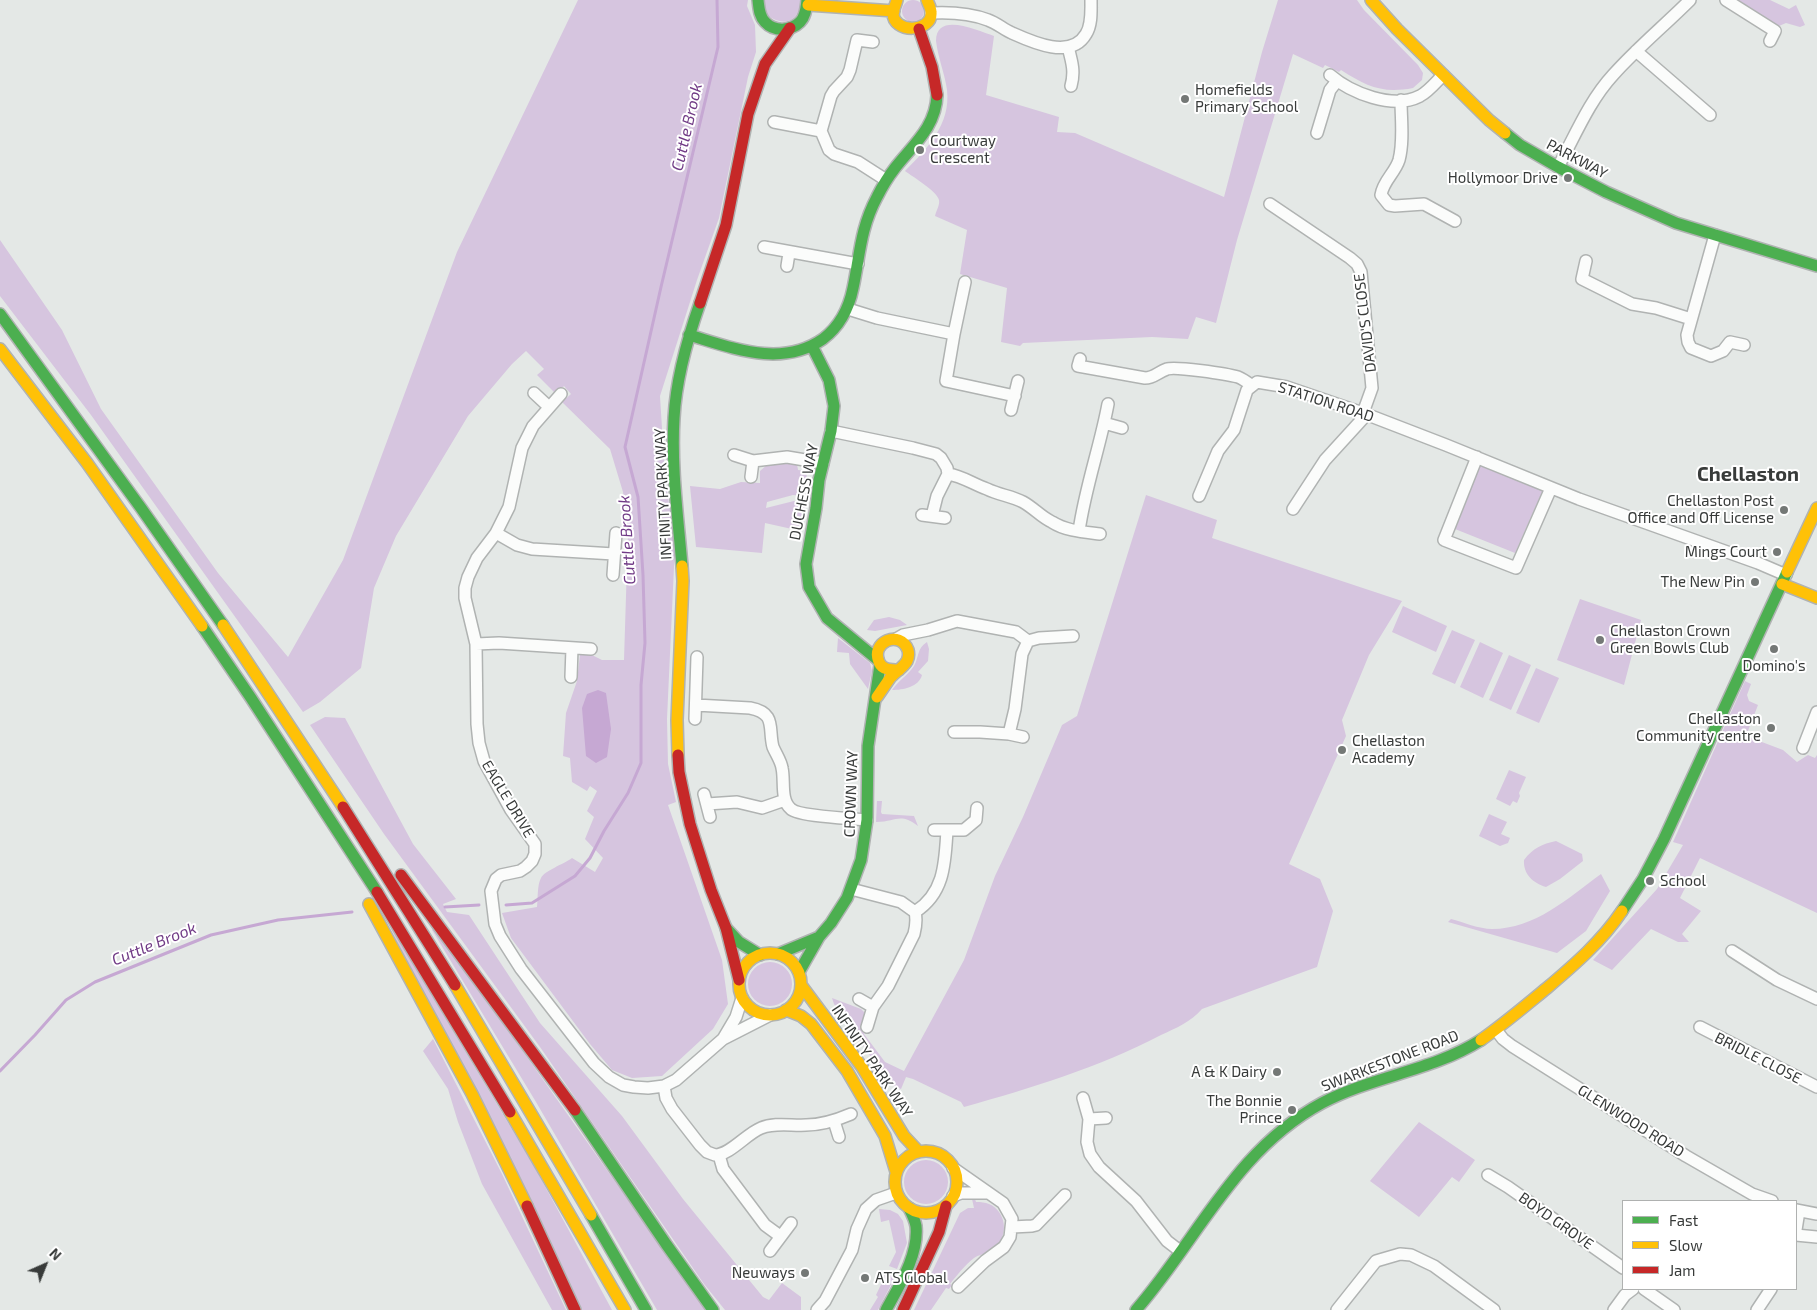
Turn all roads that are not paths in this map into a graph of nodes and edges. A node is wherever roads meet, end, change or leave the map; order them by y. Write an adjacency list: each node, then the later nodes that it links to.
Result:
1 (758, 0): 12 (main road, INFINITY PARK WAY)
2 (927, 0): 9 (main road)
3 (1091, 0): 17 (street)
4 (1371, 0): 20 (main road, PARKWAY)
5 (1690, 0): 18 (street)
6 (1726, 0): 15 (street)
7 (807, 2): 8 (main road); 10 (main road, INFINITY PARK WAY)
8 (896, 6): 11 (main road)
9 (931, 13): 11 (main road); 17 (street)
10 (790, 28): 12 (main road); 19 (main road, INFINITY PARK WAY)
11 (920, 29): 28 (main road)
12 (765, 32): 19 (main road, INFINITY PARK WAY)
13 (845, 38): 14 (street)
14 (857, 40): 16 (street); 25 (street)
15 (1770, 41)
16 (873, 42)
17 (1068, 47): 21 (street)
18 (1636, 51): 23 (street); 27 (street)
19 (765, 64): 45 (main road, INFINITY PARK WAY)
20 (1443, 75): 22 (street); 27 (main road, PARKWAY)
21 (1070, 86)
22 (1401, 100): 26 (street); 32 (street)
23 (1710, 115)
24 (774, 122): 25 (street)
25 (821, 131): 28 (street)
26 (1317, 133)
27 (1558, 167): 33 (main road, PARKWAY)
28 (886, 180): 37 (main road)
29 (1288, 201): 31 (street)
30 (1270, 204): 31 (street, DAVID'S CLOSE)
31 (1281, 212): 58 (street, DAVID'S CLOSE)
32 (1455, 221)
33 (1715, 235): 38 (main road, PARKWAY); 43 (street)
34 (764, 247): 35 (street)
35 (789, 252): 37 (street); 39 (street)
36 (1586, 261): 43 (street)
37 (858, 264): 41 (main road)
38 (1816, 264)
39 (787, 266)
40 (965, 282): 44 (street)
41 (848, 309): 44 (street); 47 (main road)
42 (0, 314): 106 (main road)
43 (1691, 319): 46 (street)
44 (954, 334): 54 (street)
45 (689, 335): 47 (main road); 117 (main road, INFINITY PARK WAY)
46 (1744, 345)
47 (812, 346): 61 (main road, DUCHESS WAY)
48 (0, 349): 105 (main road)
49 (1080, 359): 51 (street)
50 (1018, 382): 54 (street)
51 (1251, 385): 58 (street, STATION ROAD); 69 (street)
52 (534, 392): 56 (street)
53 (561, 394): 56 (street, EAGLE DRIVE)
54 (1015, 396): 57 (street)
55 (1108, 404): 59 (street)
56 (549, 407): 77 (street, EAGLE DRIVE)
57 (1011, 410)
58 (1365, 414): 63 (street, STATION ROAD); 73 (street)
59 (1104, 423): 60 (street); 75 (street)
60 (1122, 428)
61 (831, 430): 65 (main road, DUCHESS WAY); 66 (street)
62 (734, 455): 64 (street)
63 (1477, 457): 70 (street, STATION ROAD); 70 (street)
64 (753, 461): 65 (street); 67 (street)
65 (823, 463): 84 (main road, DUCHESS WAY)
66 (948, 474): 74 (street); 75 (street)
67 (751, 477)
68 (1191, 481): 69 (street)
69 (1204, 485): 71 (street)
70 (1551, 488): 81 (street, STATION ROAD)
71 (1199, 496)
72 (1817, 508): 81 (main road, SWARKESTONE ROAD)
73 (1293, 509)
74 (945, 518)
75 (1079, 531): 78 (street)
76 (616, 533): 79 (street)
77 (496, 534): 79 (street); 88 (street, EAGLE DRIVE)
78 (1100, 534)
79 (614, 554): 80 (street)
80 (612, 575)
81 (1784, 579): 82 (main road); 133 (main road, SWARKESTONE ROAD)
82 (1817, 598)
83 (928, 630): 86 (street, CROWN WAY); 87 (street, CROWN WAY); 92 (street, CROWN WAY)
84 (847, 633): 89 (main road, DUCHESS WAY); 94 (main road, DUCHESS WAY)
85 (1073, 636): 87 (street)
86 (896, 639): 89 (main road, CROWN WAY); 92 (main road)
87 (1028, 641): 102 (street)
88 (476, 644): 90 (street); 135 (street, EAGLE DRIVE)
89 (881, 644): 94 (main road, CROWN WAY)
90 (572, 648): 91 (street); 96 (street)
91 (591, 649)
92 (908, 652): 95 (main road, CROWN WAY)
93 (697, 657): 98 (street)
94 (879, 663): 95 (main road); 97 (main road, CROWN WAY)
95 (898, 670): 97 (main road, CROWN WAY)
96 (571, 677)
97 (875, 700): 110 (main road, CROWN WAY)
98 (696, 705): 100 (street); 107 (street)
99 (1817, 712): 104 (street)
100 (695, 719)
101 (954, 732): 102 (street)
102 (1009, 734): 103 (street)
103 (1023, 737)
104 (1803, 748)
105 (290, 757): 113 (main road); 170 (main road)
106 (316, 764): 171 (main road); 172 (main road)
107 (785, 800): 109 (street); 110 (street)
108 (977, 808): 112 (street)
109 (710, 817)
110 (867, 820): 114 (main road, CROWN WAY)
111 (934, 830): 112 (street)
112 (947, 830): 116 (street)
113 (353, 877)
114 (851, 889): 116 (street); 118 (main road, CROWN WAY)
115 (363, 894): 169 (main road)
116 (915, 912): 128 (street)
117 (726, 928): 121 (main road, INFINITY PARK WAY); 123 (main road, INFINITY PARK WAY)
118 (819, 937): 120 (main road, CROWN WAY); 122 (main road, CROWN WAY)
119 (1732, 951): 126 (street)
120 (778, 954): 121 (main road); 122 (main road)
121 (760, 955): 123 (main road)
122 (799, 972): 124 (main road)
123 (739, 980): 125 (main road)
124 (801, 985): 129 (main road); 143 (main road, INFINITY PARK WAY)
125 (742, 998): 130 (main road); 134 (street, EAGLE DRIVE)
126 (1817, 999)
127 (859, 1000): 128 (street)
128 (873, 1007): 131 (street)
129 (786, 1010): 130 (main road); 146 (main road, INFINITY PARK WAY)
130 (770, 1015): 134 (street, EAGLE DRIVE)
131 (867, 1027)
132 (1700, 1027): 136 (street, BRIDLE CLOSE)
133 (1496, 1030): 152 (street, GLENWOOD ROAD); 163 (main road, SWARKESTONE ROAD)
134 (723, 1039): 135 (street, EAGLE DRIVE)
135 (664, 1086): 144 (street)
136 (1817, 1087)
137 (1083, 1098): 140 (street)
138 (851, 1114): 141 (street)
139 (1106, 1118): 140 (street)
140 (1089, 1119): 163 (street)
141 (834, 1121): 142 (street); 144 (street)
142 (838, 1137)
143 (918, 1151): 145 (main road); 146 (main road)
144 (719, 1155): 160 (street)
145 (953, 1168): 149 (street); 151 (main road)
146 (896, 1172): 148 (main road)
147 (1491, 1181): 164 (street, BOYD GROVE)
148 (896, 1193): 154 (main road); 173 (street)
149 (987, 1193): 151 (street); 158 (street)
150 (1065, 1195): 158 (street)
151 (953, 1196): 153 (main road)
152 (1769, 1200)
153 (946, 1206): 154 (main road); 175 (main road)
154 (909, 1208): 174 (main road)
155 (1797, 1210): 156 (street)
156 (1817, 1214)
157 (791, 1223): 160 (street)
158 (1012, 1227): 165 (street)
159 (1797, 1235): 161 (street)
160 (780, 1236): 162 (street)
161 (1817, 1237)
162 (770, 1251)
163 (1180, 1251): 176 (main road, SWARKESTONE ROAD)
164 (1622, 1267)
165 (958, 1287)
166 (1632, 1290): 179 (street)
167 (1645, 1290): 180 (street)
168 (1770, 1290): 181 (street)
169 (575, 1310)
170 (625, 1310)
171 (646, 1310)
172 (713, 1310)
173 (817, 1310)
174 (886, 1310)
175 (902, 1310)
176 (1136, 1310)
177 (1338, 1310): 178 (street)
178 (1494, 1310)
179 (1614, 1310)
180 (1674, 1310)
181 (1757, 1310)

